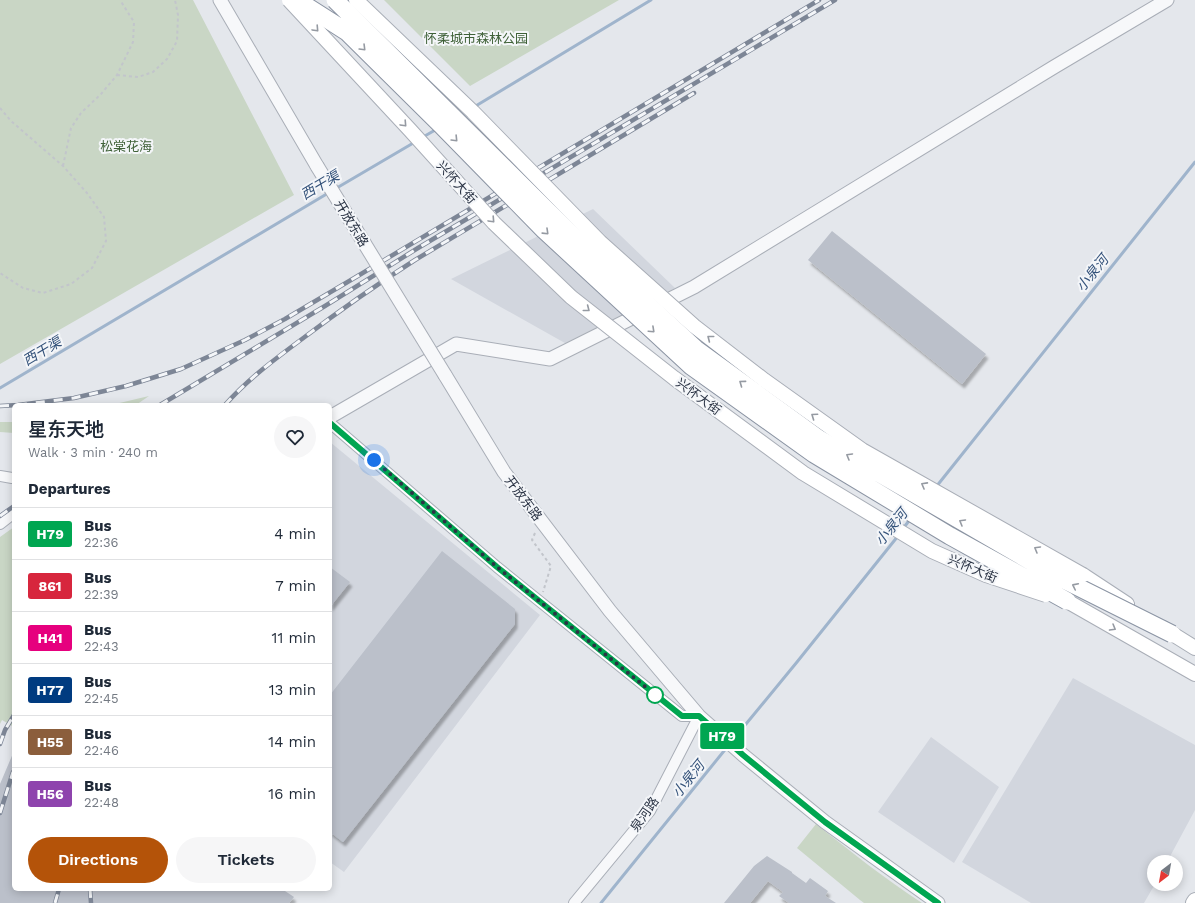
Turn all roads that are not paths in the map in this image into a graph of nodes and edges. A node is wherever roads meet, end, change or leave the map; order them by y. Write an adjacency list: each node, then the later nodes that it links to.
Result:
1 (220, 0): 17 (street, 开放东路, bridge)
2 (289, 0): 13 (main road, 兴怀大街, one-way to 13, bridge)
3 (298, 0): 13 (highway, one-way to 13, bridge)
4 (335, 0): 14 (highway, one-way to 4, bridge)
5 (356, 0): 14 (main road, one-way to 5, bridge)
6 (1167, 0): 7 (street)
7 (332, 416)
8 (332, 425): 17 (street)
9 (0, 476): 10 (street)
10 (12, 478)
11 (12, 515): 12 (street)
12 (0, 524)
13 (1067, 601): 16 (main road, 兴怀大街, one-way to 16)
14 (1172, 634): 15 (main road)
15 (1195, 648)
16 (1195, 674)
17 (699, 716): 19 (street, 泉河路); 20 (street, 开放东路)
18 (1195, 900): 21 (main road)
19 (574, 903)
20 (938, 903)
21 (1193, 903)

